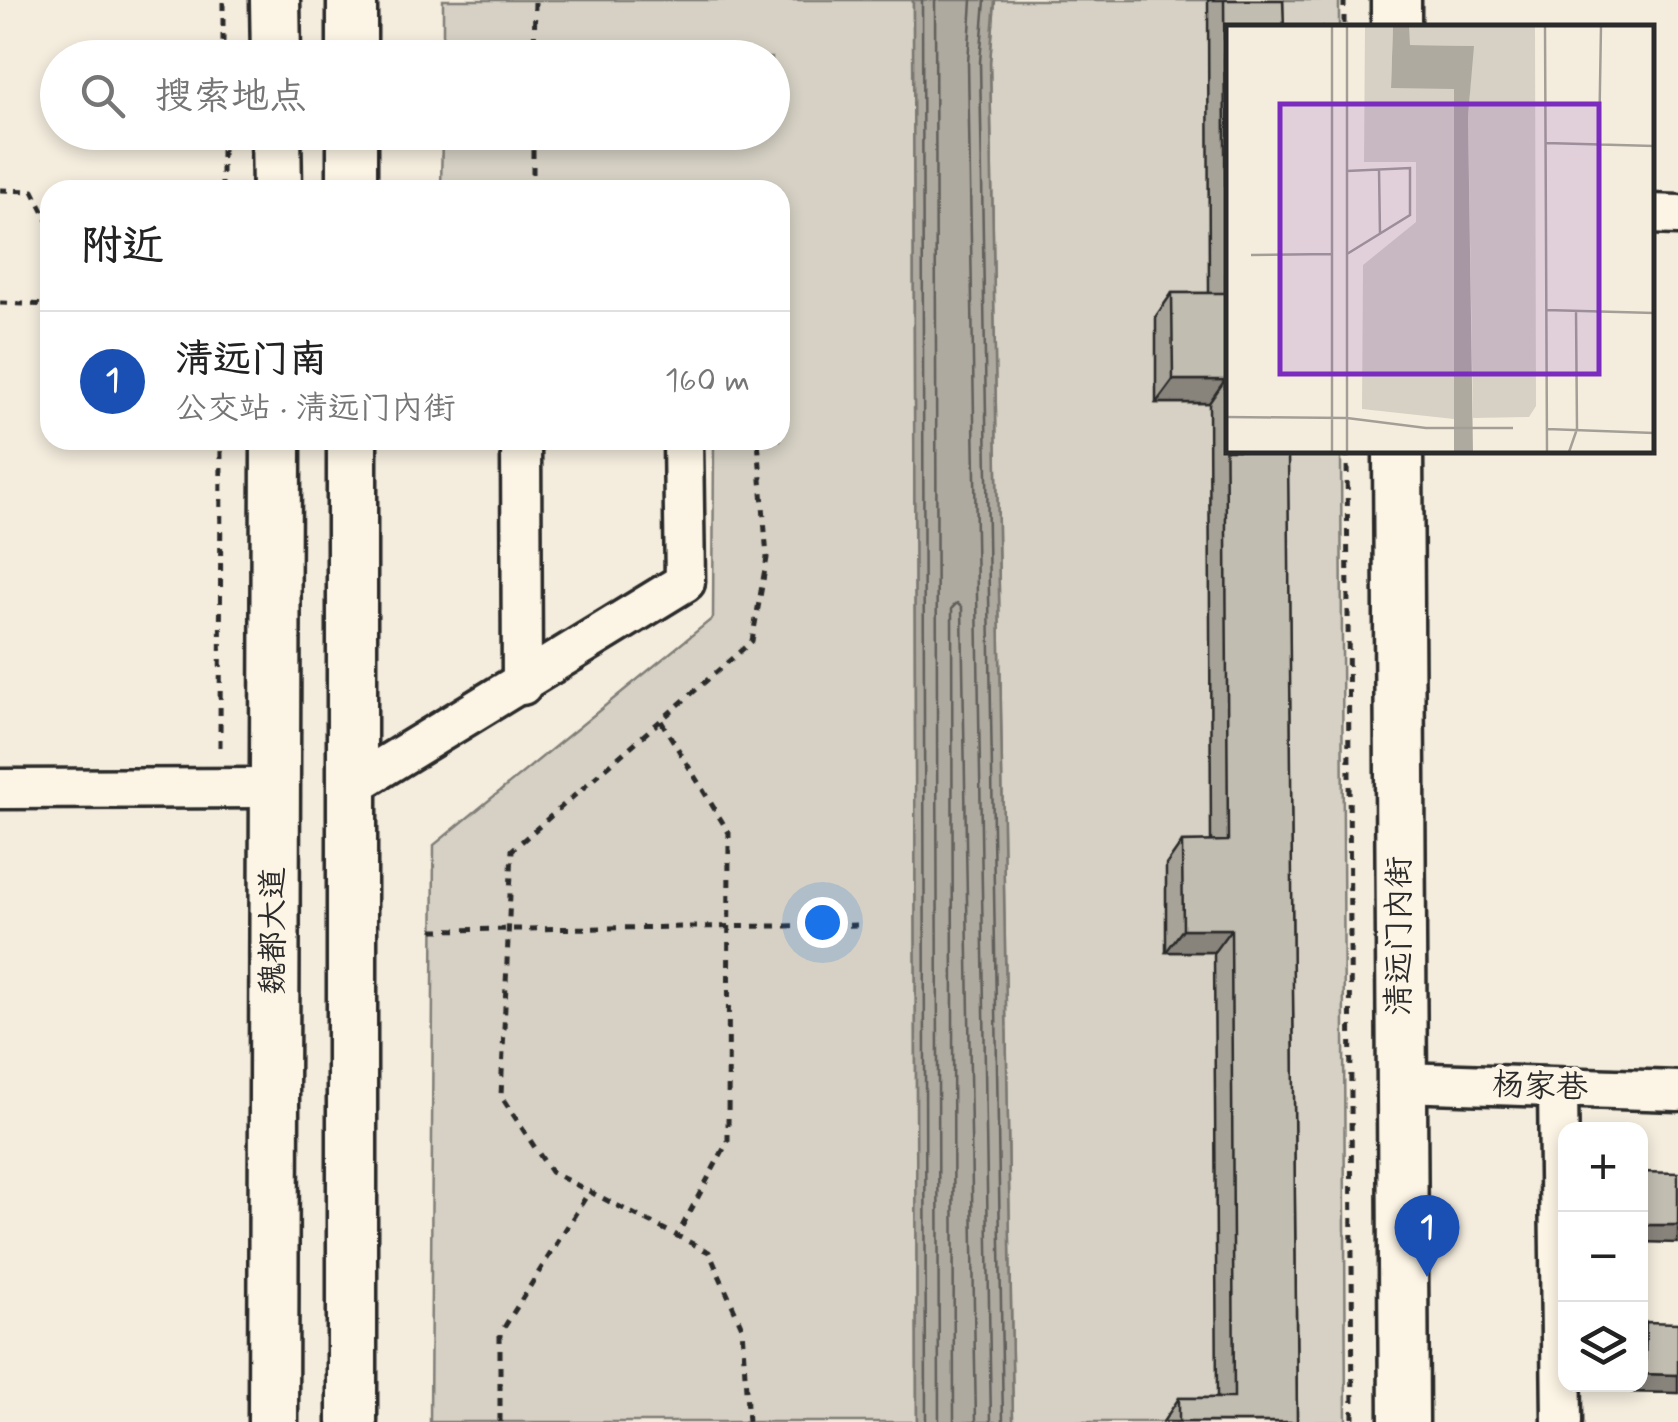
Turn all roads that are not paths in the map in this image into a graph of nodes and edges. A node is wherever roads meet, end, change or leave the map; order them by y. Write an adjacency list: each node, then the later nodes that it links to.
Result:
1 (275, 0): 3 (main road)
2 (352, 0): 4 (main road)
3 (276, 40)
4 (352, 40)
5 (276, 150): 7 (main road)
6 (352, 150): 8 (main road)
7 (277, 180)
8 (352, 180)
9 (1653, 214): 10 (street)
10 (1678, 215)
11 (276, 450): 18 (main road, 魏都大道)
12 (352, 450): 17 (main road)
13 (521, 450): 16 (street)
14 (683, 450): 16 (street)
15 (1398, 452): 20 (main road, 清远门内街)
16 (522, 685): 17 (street)
17 (352, 786): 18 (main road); 24 (main road)
18 (275, 788): 19 (street); 23 (main road, 魏都大道)
19 (0, 790)
20 (1401, 1082): 21 (street, 杨家巷); 25 (main road, 清远门内街)
21 (1558, 1088): 22 (street, 杨家巷); 26 (street)
22 (1678, 1092)
23 (272, 1422)
24 (352, 1422)
25 (1404, 1422)
26 (1562, 1422)

